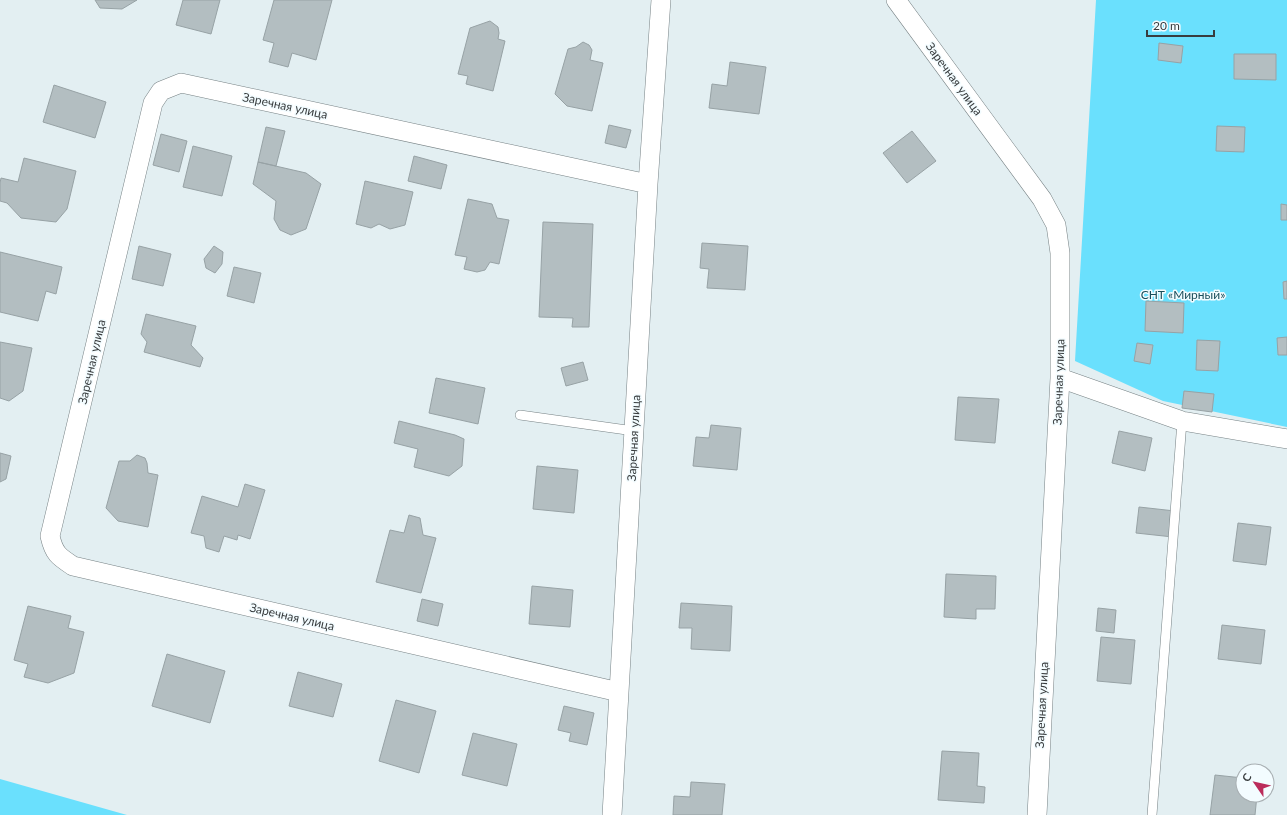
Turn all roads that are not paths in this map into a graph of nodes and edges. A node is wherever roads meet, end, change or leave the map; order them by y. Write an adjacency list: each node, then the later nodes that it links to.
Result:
1 (661, 0): 3 (street, Заречная улица)
2 (896, 0): 4 (street, Заречная улица)
3 (648, 184): 7 (street, Заречная улица); 9 (street, Заречная улица)
4 (1060, 378): 6 (street); 11 (street, Заречная улица)
5 (520, 416): 7 (lane)
6 (1182, 421): 8 (street); 12 (lane)
7 (634, 431): 9 (street, Заречная улица)
8 (1287, 440)
9 (619, 692): 10 (street, Заречная улица)
10 (612, 815)
11 (1037, 815)
12 (1152, 815)

